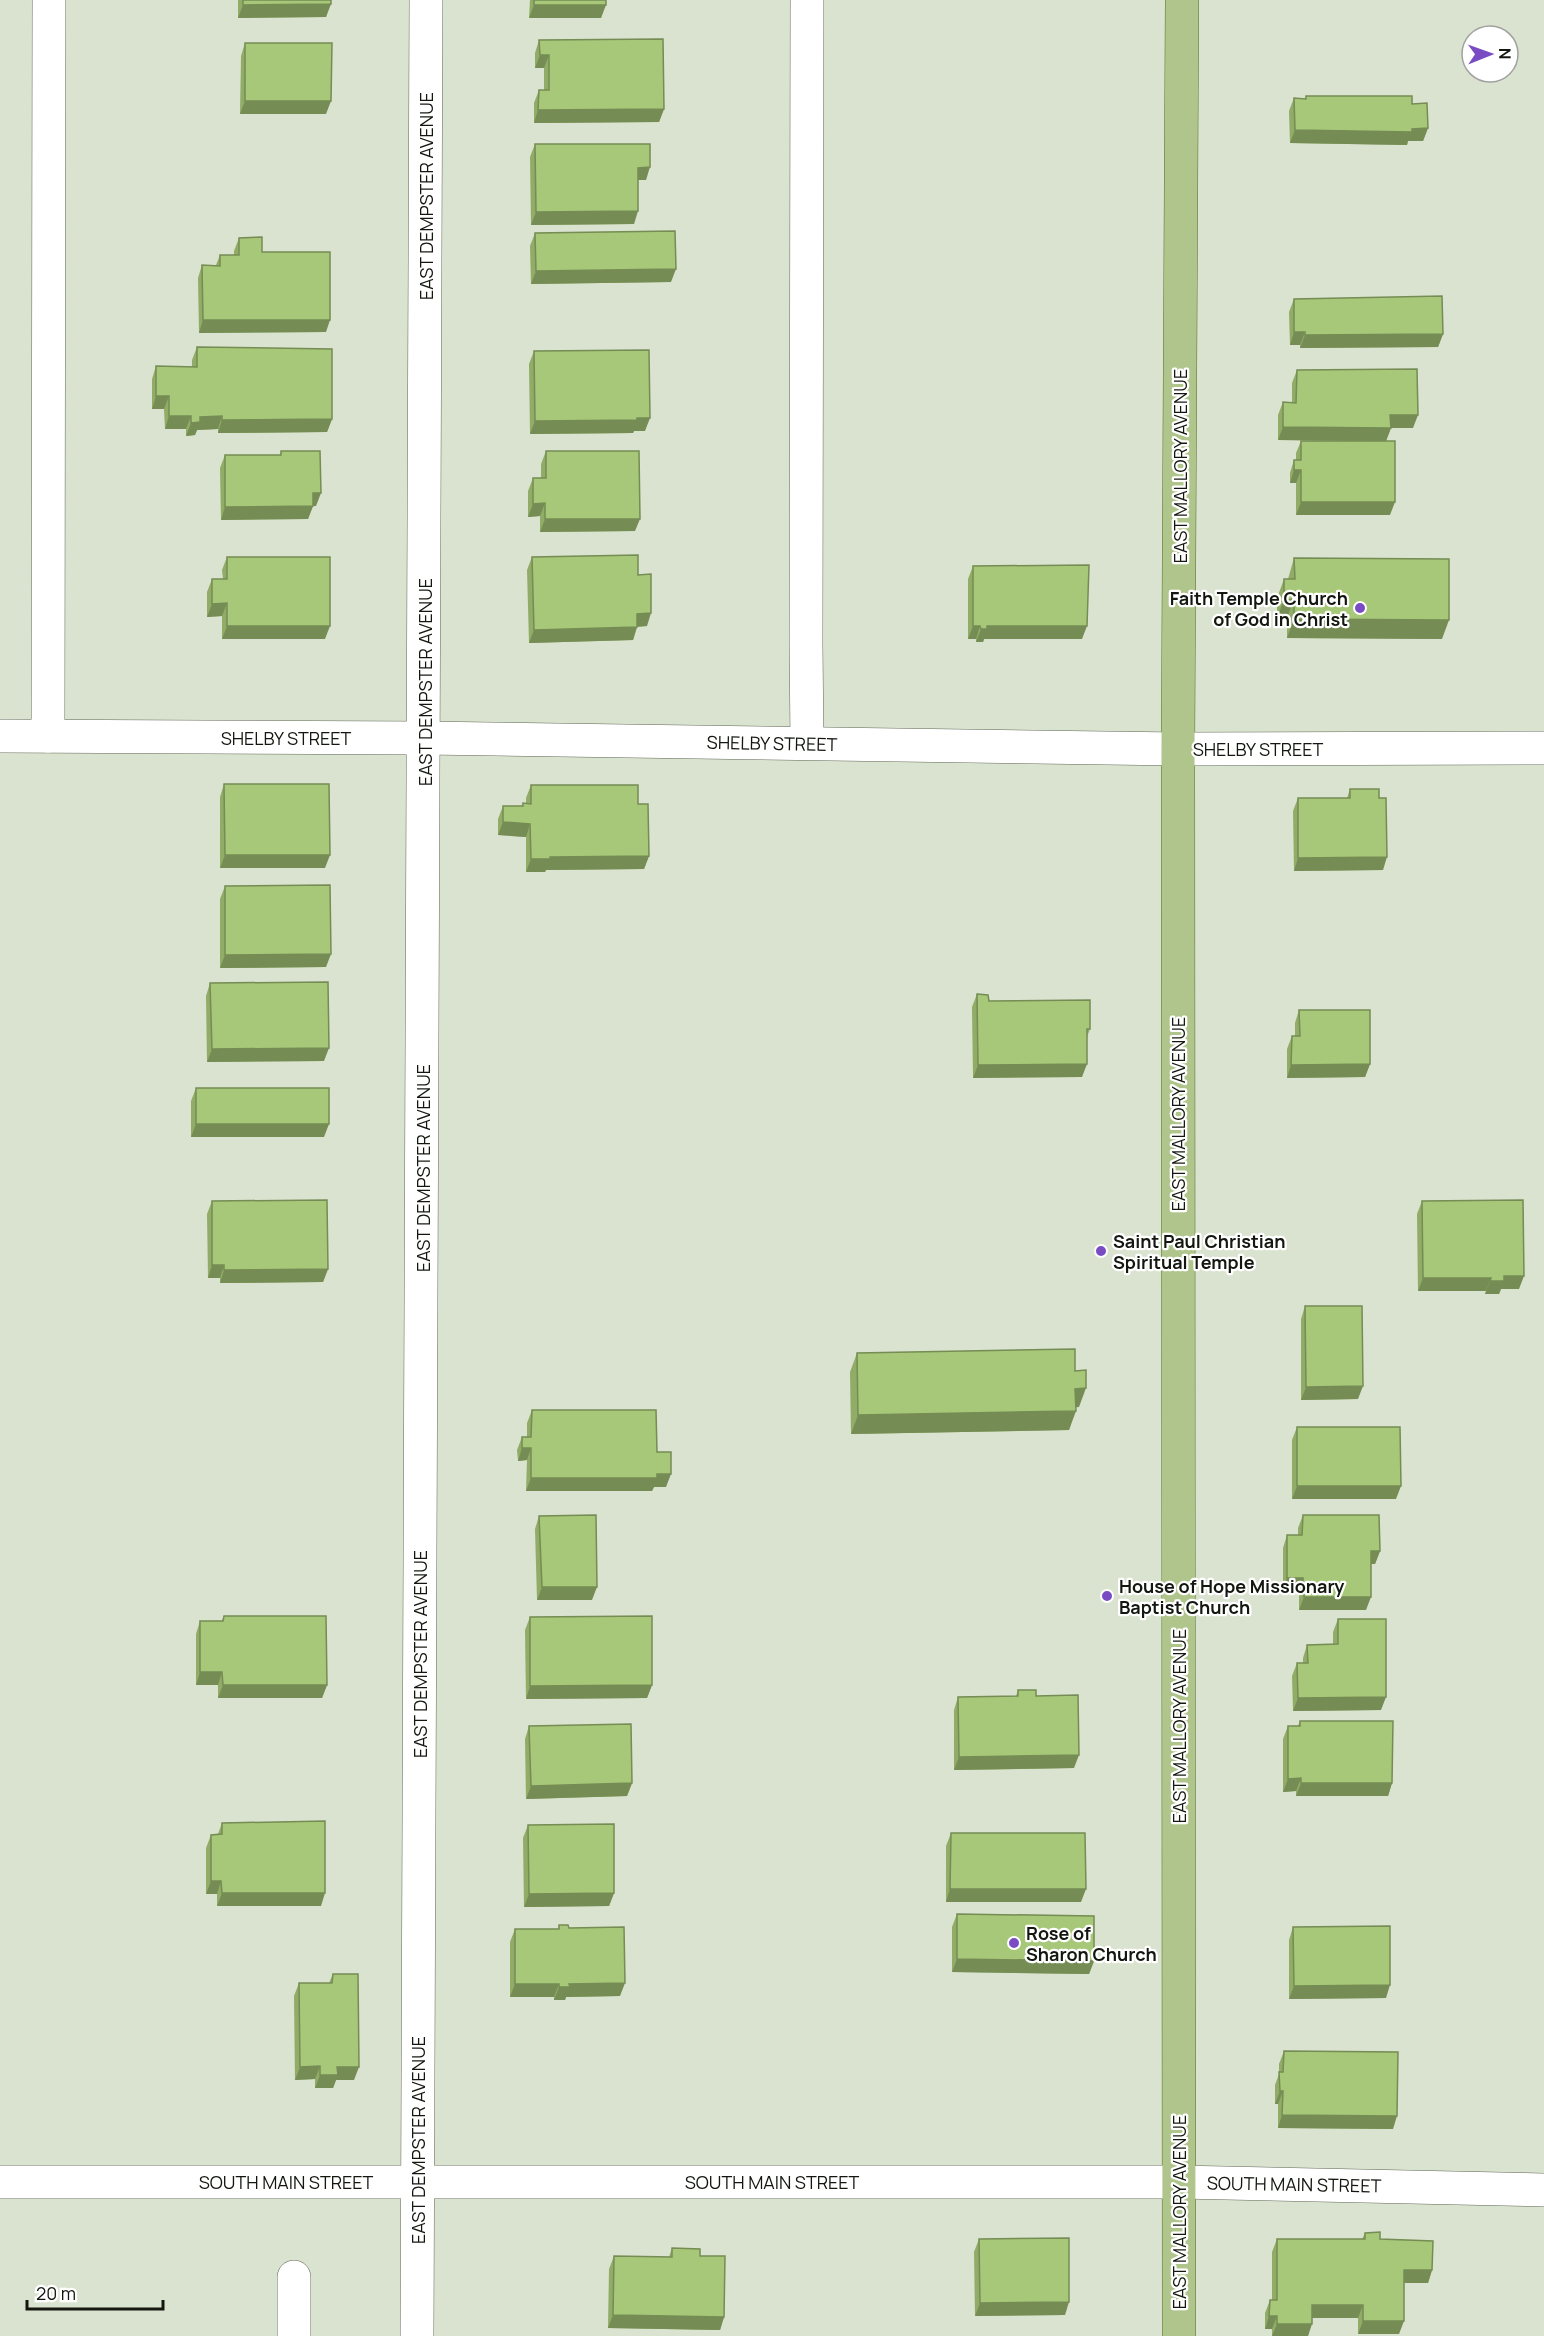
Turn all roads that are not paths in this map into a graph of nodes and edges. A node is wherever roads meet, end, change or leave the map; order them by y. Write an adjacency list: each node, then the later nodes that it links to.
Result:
1 (49, 0): 6 (street)
2 (426, 0): 7 (street, EAST DEMPSTER AVENUE)
3 (807, 0): 8 (street)
4 (1182, 0): 10 (main road, EAST MALLORY AVENUE)
5 (0, 736): 6 (street, SHELBY STREET)
6 (48, 736): 7 (street, SHELBY STREET)
7 (425, 738): 8 (street, SHELBY STREET); 12 (street, EAST DEMPSTER AVENUE)
8 (807, 743): 10 (street, SHELBY STREET)
9 (1544, 748): 10 (street, SHELBY STREET)
10 (1178, 749): 13 (main road, EAST MALLORY AVENUE)
11 (0, 2182): 12 (street, SOUTH MAIN STREET)
12 (418, 2182): 13 (street, SOUTH MAIN STREET); 17 (street, EAST DEMPSTER AVENUE)
13 (1179, 2182): 14 (street, SOUTH MAIN STREET); 18 (main road, EAST MALLORY AVENUE)
14 (1544, 2190)
15 (294, 2277): 16 (street)
16 (294, 2336)
17 (417, 2336)
18 (1179, 2336)

